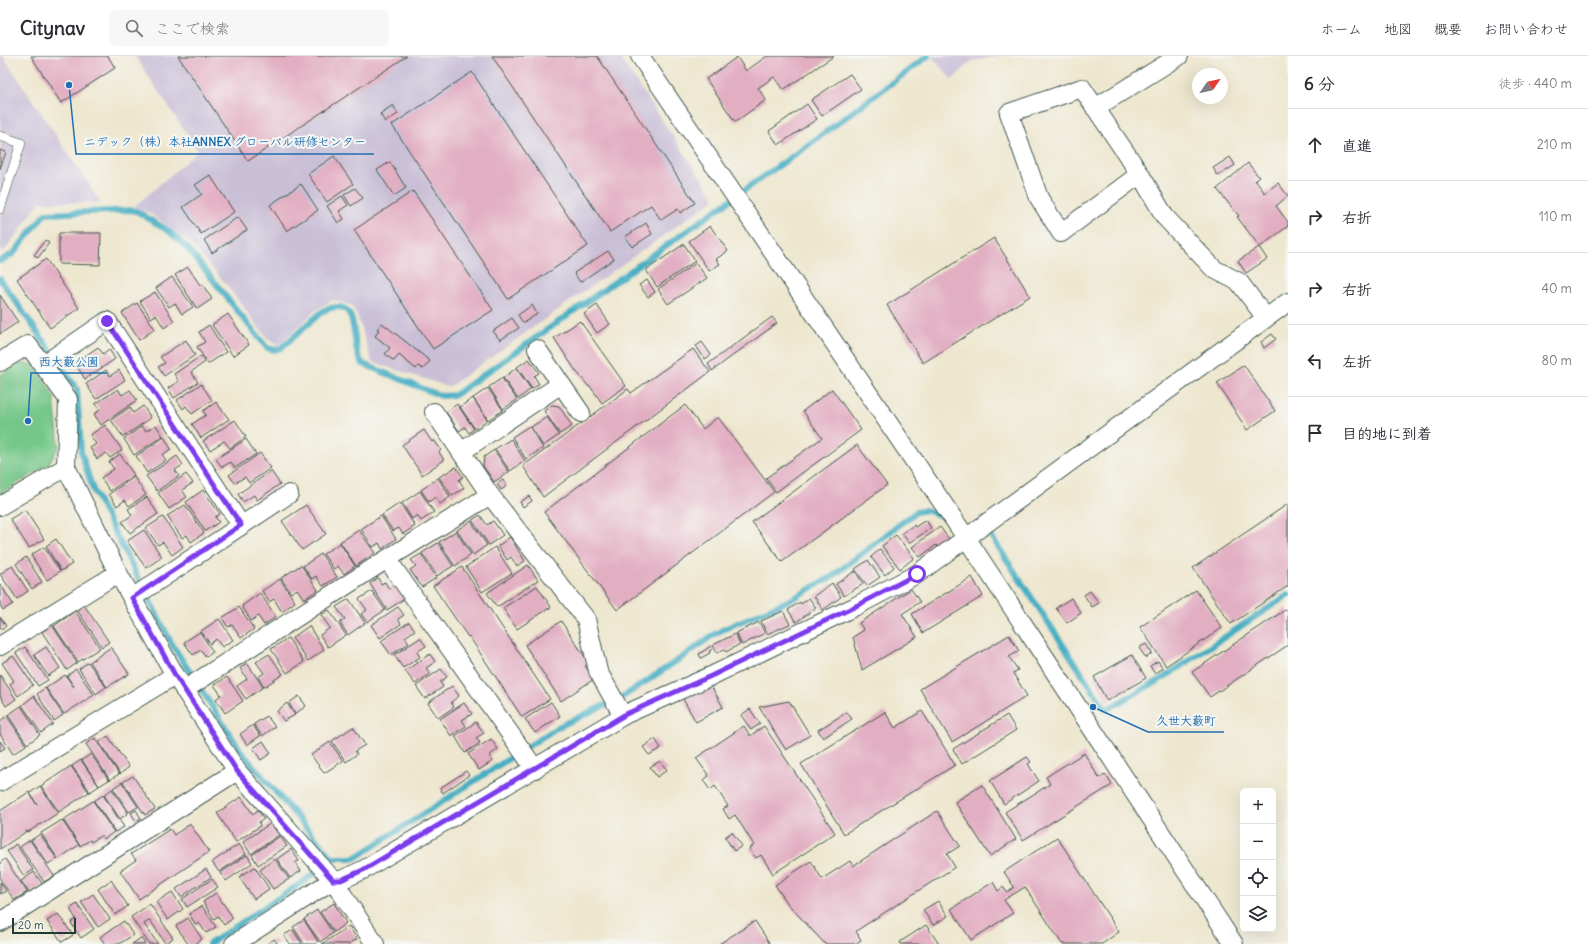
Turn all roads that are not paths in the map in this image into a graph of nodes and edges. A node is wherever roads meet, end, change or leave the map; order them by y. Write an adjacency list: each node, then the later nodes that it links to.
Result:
1 (640, 56): 21 (street)
2 (1178, 56): 3 (street)
3 (1094, 108): 5 (street); 5 (street)
4 (0, 136): 6 (lane)
5 (1140, 174): 8 (street)
6 (0, 209)
7 (1288, 302): 8 (street)
8 (1266, 318): 21 (street)
9 (537, 350): 12 (street)
10 (0, 362): 11 (street)
11 (43, 365): 16 (street); 20 (street)
12 (560, 384): 14 (street); 15 (street)
13 (434, 412): 15 (street)
14 (581, 413)
15 (461, 452): 18 (street)
16 (66, 467): 19 (street); 23 (street)
17 (289, 494): 20 (street)
18 (490, 495): 22 (street); 28 (street)
19 (0, 506)
20 (241, 525): 24 (street)
21 (967, 539): 28 (street); 36 (street)
22 (387, 559): 27 (street); 29 (street)
23 (118, 573): 24 (street); 25 (street)
24 (132, 598): 26 (street)
25 (0, 646)
26 (175, 675): 27 (street); 31 (street)
27 (184, 690): 30 (street)
28 (622, 716): 29 (street)
29 (535, 769): 32 (street)
30 (237, 771): 32 (street); 33 (street)
31 (0, 782)
32 (329, 875): 34 (street); 35 (street)
33 (0, 922)
34 (234, 944)
35 (375, 944)
36 (1234, 944)

